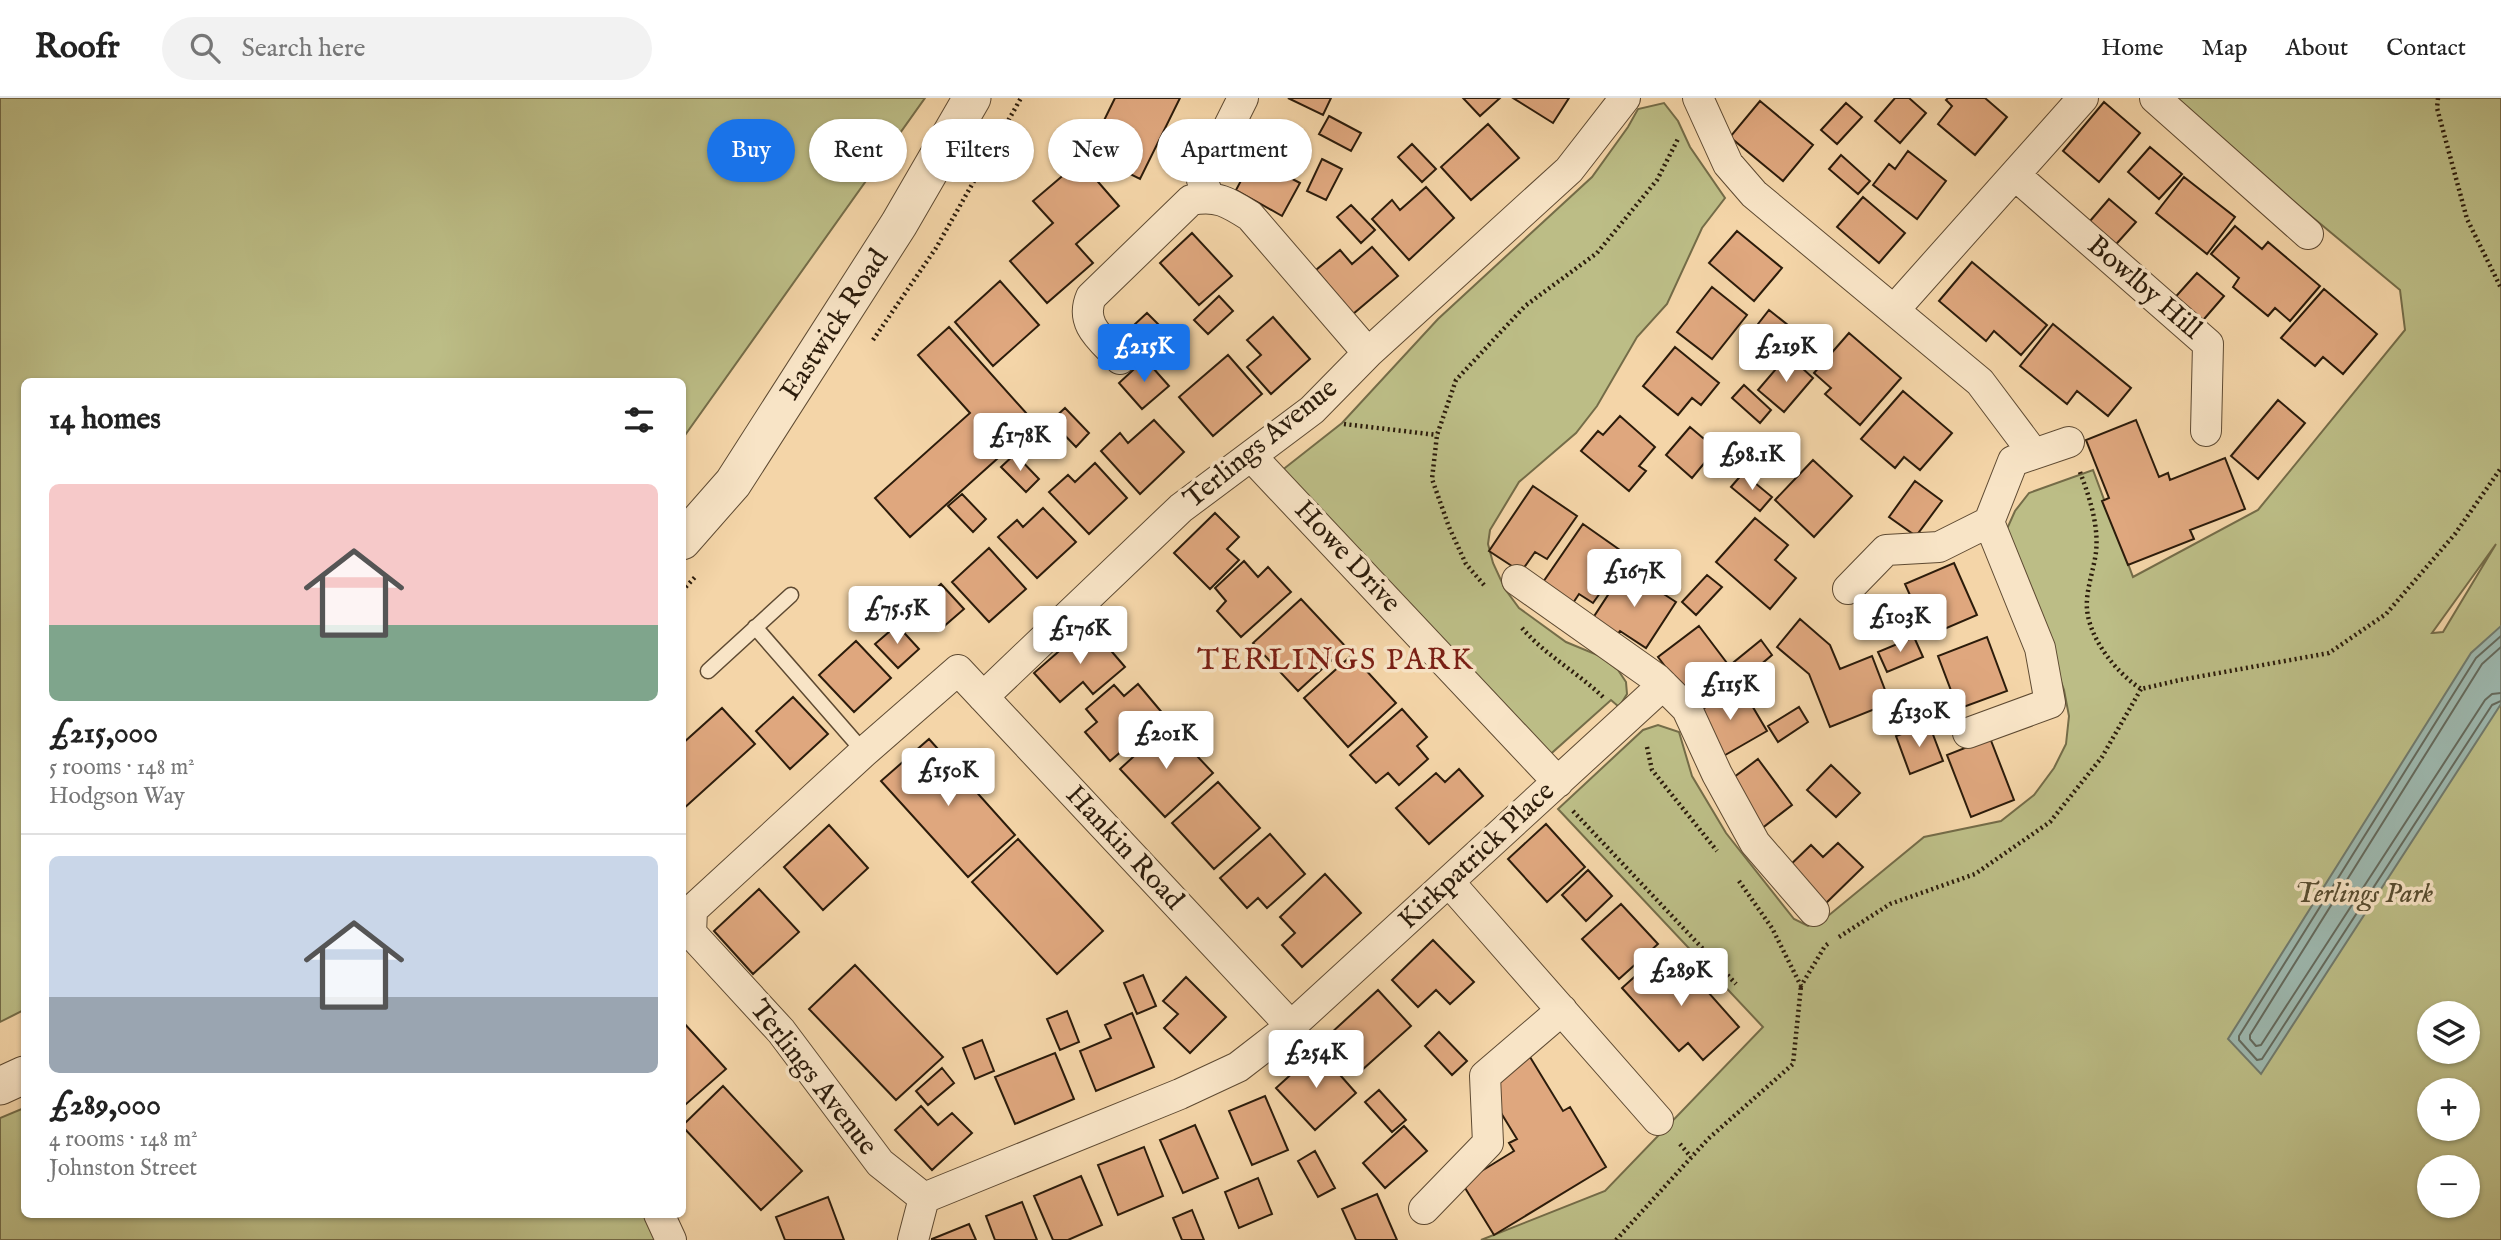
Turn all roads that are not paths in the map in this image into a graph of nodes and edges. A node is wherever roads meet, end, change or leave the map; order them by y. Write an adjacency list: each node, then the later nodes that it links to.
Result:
1 (972, 98): 18 (street, Eastwick Road)
2 (1242, 98): 8 (street)
3 (1625, 98): 11 (street, Terlings Avenue)
4 (1698, 98): 10 (street)
5 (2083, 98): 7 (street)
6 (2155, 98): 9 (street)
7 (2015, 175): 10 (street); 13 (street, Bowlby Hill)
8 (1209, 197): 11 (street); 12 (street)
9 (2308, 234)
10 (1894, 310): 15 (street)
11 (1368, 353): 16 (street, Terlings Avenue)
12 (1120, 359)
13 (2206, 431)
14 (2069, 442): 15 (street)
15 (2034, 454): 17 (street)
16 (1251, 456): 26 (street, Terlings Avenue); 29 (street, Howe Drive)
17 (1989, 522): 20 (street); 27 (street)
18 (686, 536)
19 (1517, 580): 25 (street)
20 (1848, 589)
21 (791, 595): 22 (lane)
22 (755, 627): 24 (lane); 28 (lane)
23 (958, 670): 26 (street, Hankin Road); 28 (street, Terlings Avenue)
24 (709, 671)
25 (1663, 685): 29 (street, Kirkpatrick Place); 31 (street)
26 (983, 697): 33 (street, Hankin Road)
27 (1968, 733)
28 (864, 752): 37 (street, Terlings Avenue)
29 (1554, 785): 30 (street, Kirkpatrick Place)
30 (1449, 881): 32 (street); 33 (street, Kirkpatrick Place)
31 (1814, 911)
32 (1562, 1010): 36 (street); 38 (street)
33 (1291, 1027): 37 (street)
34 (21, 1076): 35 (street)
35 (0, 1086)
36 (1658, 1120)
37 (924, 1198): 41 (street)
38 (1424, 1209)
39 (661, 1218): 40 (street)
40 (671, 1240)
41 (914, 1240)

